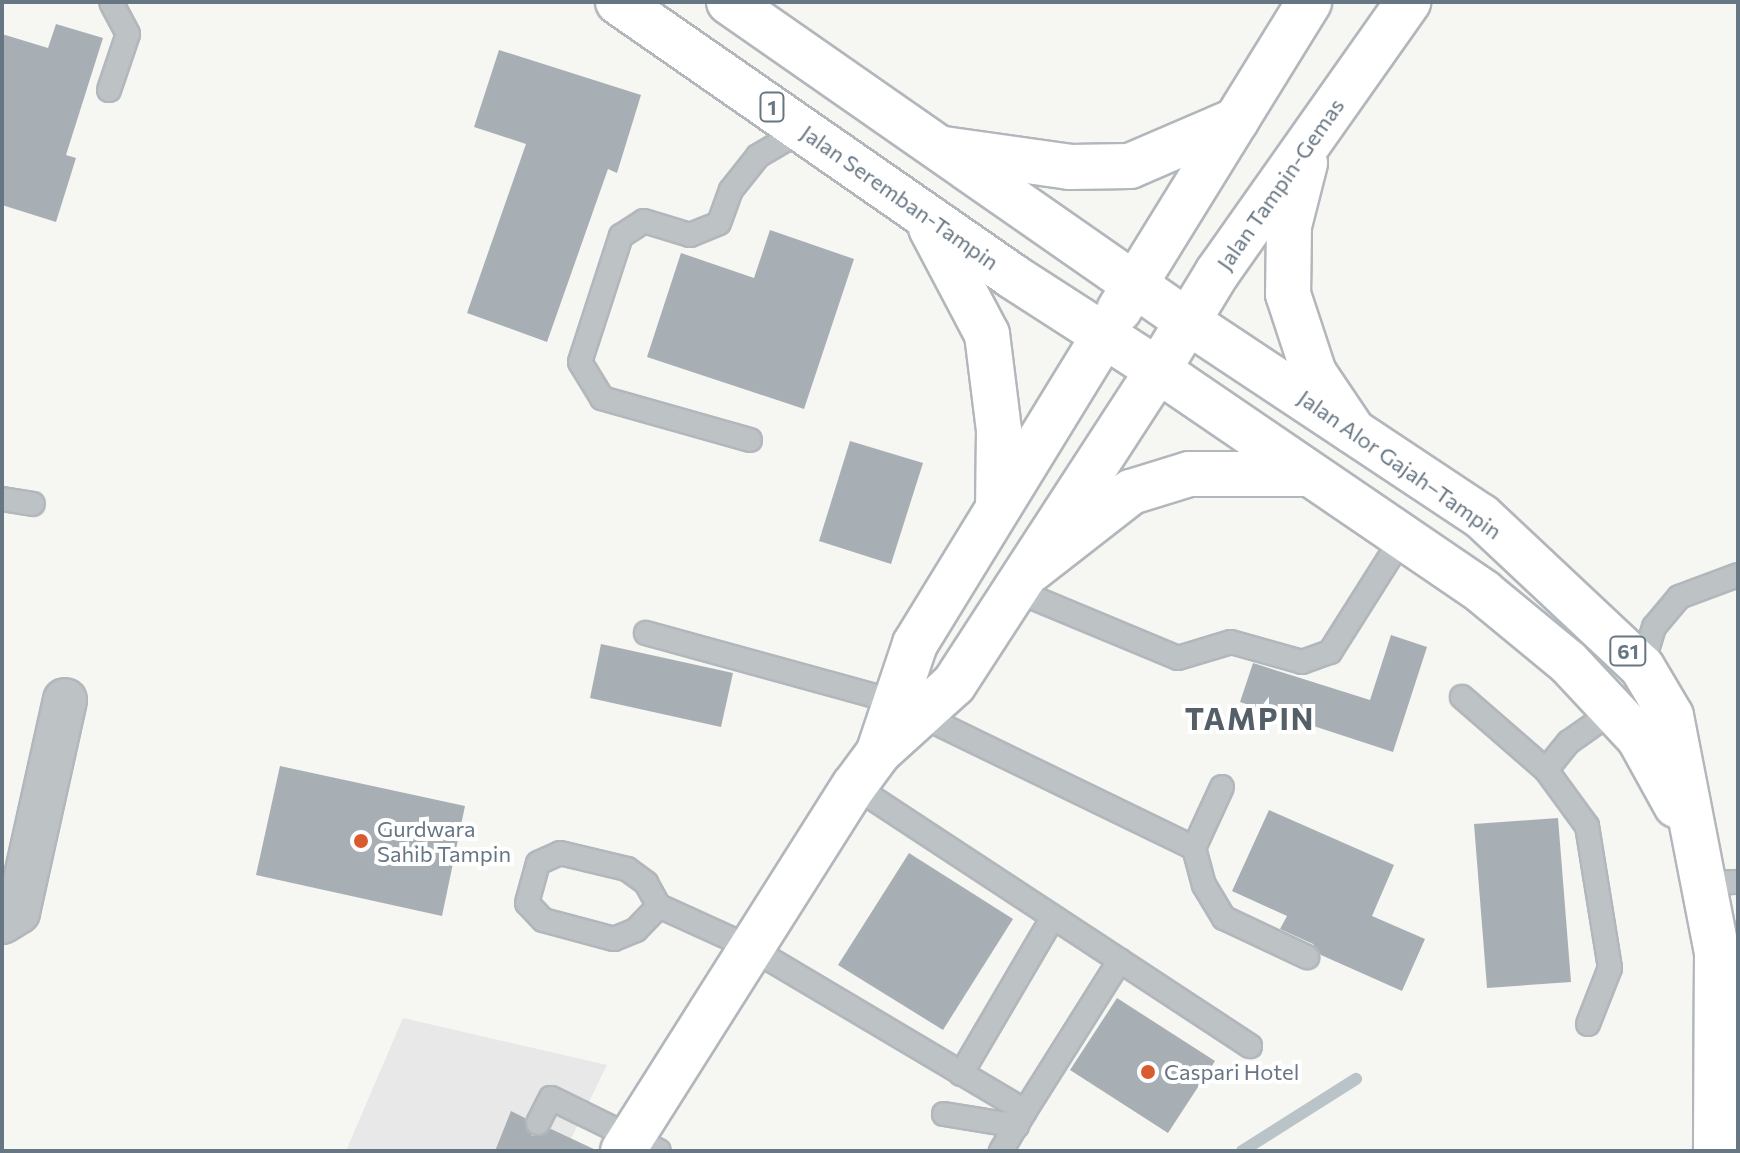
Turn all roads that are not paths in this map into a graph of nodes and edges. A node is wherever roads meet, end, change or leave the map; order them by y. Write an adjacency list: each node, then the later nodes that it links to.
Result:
1 (111, 2): 6 (lane)
2 (618, 2): 8 (main road, Jalan Seremban-Tampin / 1)
3 (1309, 2): 7 (main road)
4 (1408, 2): 9 (main road, Jalan Tampin-Gemas)
5 (736, 4): 10 (main road, Jalan Alor Gajah–Tampin)
6 (109, 90)
7 (1237, 120): 10 (main road); 12 (main road)
8 (804, 129): 11 (main road, Jalan Seremban-Tampin / 1); 17 (lane)
9 (1311, 137): 13 (main road, Jalan Tampin-Gemas); 16 (main road)
10 (942, 148): 12 (main road, Jalan Alor Gajah–Tampin)
11 (924, 215): 14 (main road, Jalan Seremban-Tampin / 1); 21 (main road)
12 (1134, 285): 13 (main road, Jalan Alor Gajah–Tampin); 14 (main road)
13 (1187, 321): 15 (main road, Jalan Tampin-Gemas); 16 (main road, Jalan Alor Gajah–Tampin / 61)
14 (1104, 336): 15 (main road, 1); 21 (main road)
15 (1158, 370): 18 (main road, Jalan Alor Gajah–Tampin / 61); 24 (main road, Jalan Tampin-Gemas)
16 (1353, 431): 26 (main road, Jalan Alor Gajah–Tampin / 61)
17 (750, 440)
18 (1307, 474): 22 (main road, Jalan Alor Gajah–Tampin / 61); 24 (main road)
19 (2, 499): 20 (lane)
20 (33, 504)
21 (998, 507): 29 (main road)
22 (1402, 538): 24 (lane); 30 (main road, Jalan Alor Gajah–Tampin / 61)
23 (1738, 575): 26 (lane)
24 (1024, 580): 29 (main road, Jalan Tampin-Gemas)
25 (646, 633): 29 (lane)
26 (1642, 667): 34 (main road, Jalan Alor Gajah–Tampin / 61)
27 (1462, 697): 32 (lane)
28 (65, 700): 39 (street)
29 (908, 709): 31 (main road, Jalan Tampin-Gemas); 35 (lane)
30 (1613, 711): 32 (lane); 34 (main road, Jalan Alor Gajah–Tampin / 61)
31 (866, 769): 38 (lane); 40 (main road, Jalan Tampin-Gemas)
32 (1546, 770): 43 (lane)
33 (1222, 787): 35 (lane)
34 (1693, 836): 36 (main road, Jalan Alor Gajah–Tampin / 61)
35 (1194, 848): 41 (lane)
36 (1720, 882): 51 (main road, Jalan Alor Gajah–Tampin / 61)
37 (659, 906): 37 (lane); 40 (lane)
38 (1053, 917): 42 (lane); 45 (lane)
39 (2, 922)
40 (749, 947): 45 (lane); 49 (main road, Jalan Tampin-Gemas)
41 (1307, 957)
42 (1120, 960): 44 (lane); 47 (lane)
43 (1588, 1024)
44 (1250, 1046)
45 (961, 1074): 47 (lane)
46 (944, 1114): 47 (lane)
47 (1021, 1118): 50 (lane)
48 (538, 1123): 49 (lane)
49 (638, 1146)
50 (1001, 1151)
51 (1716, 1151)

